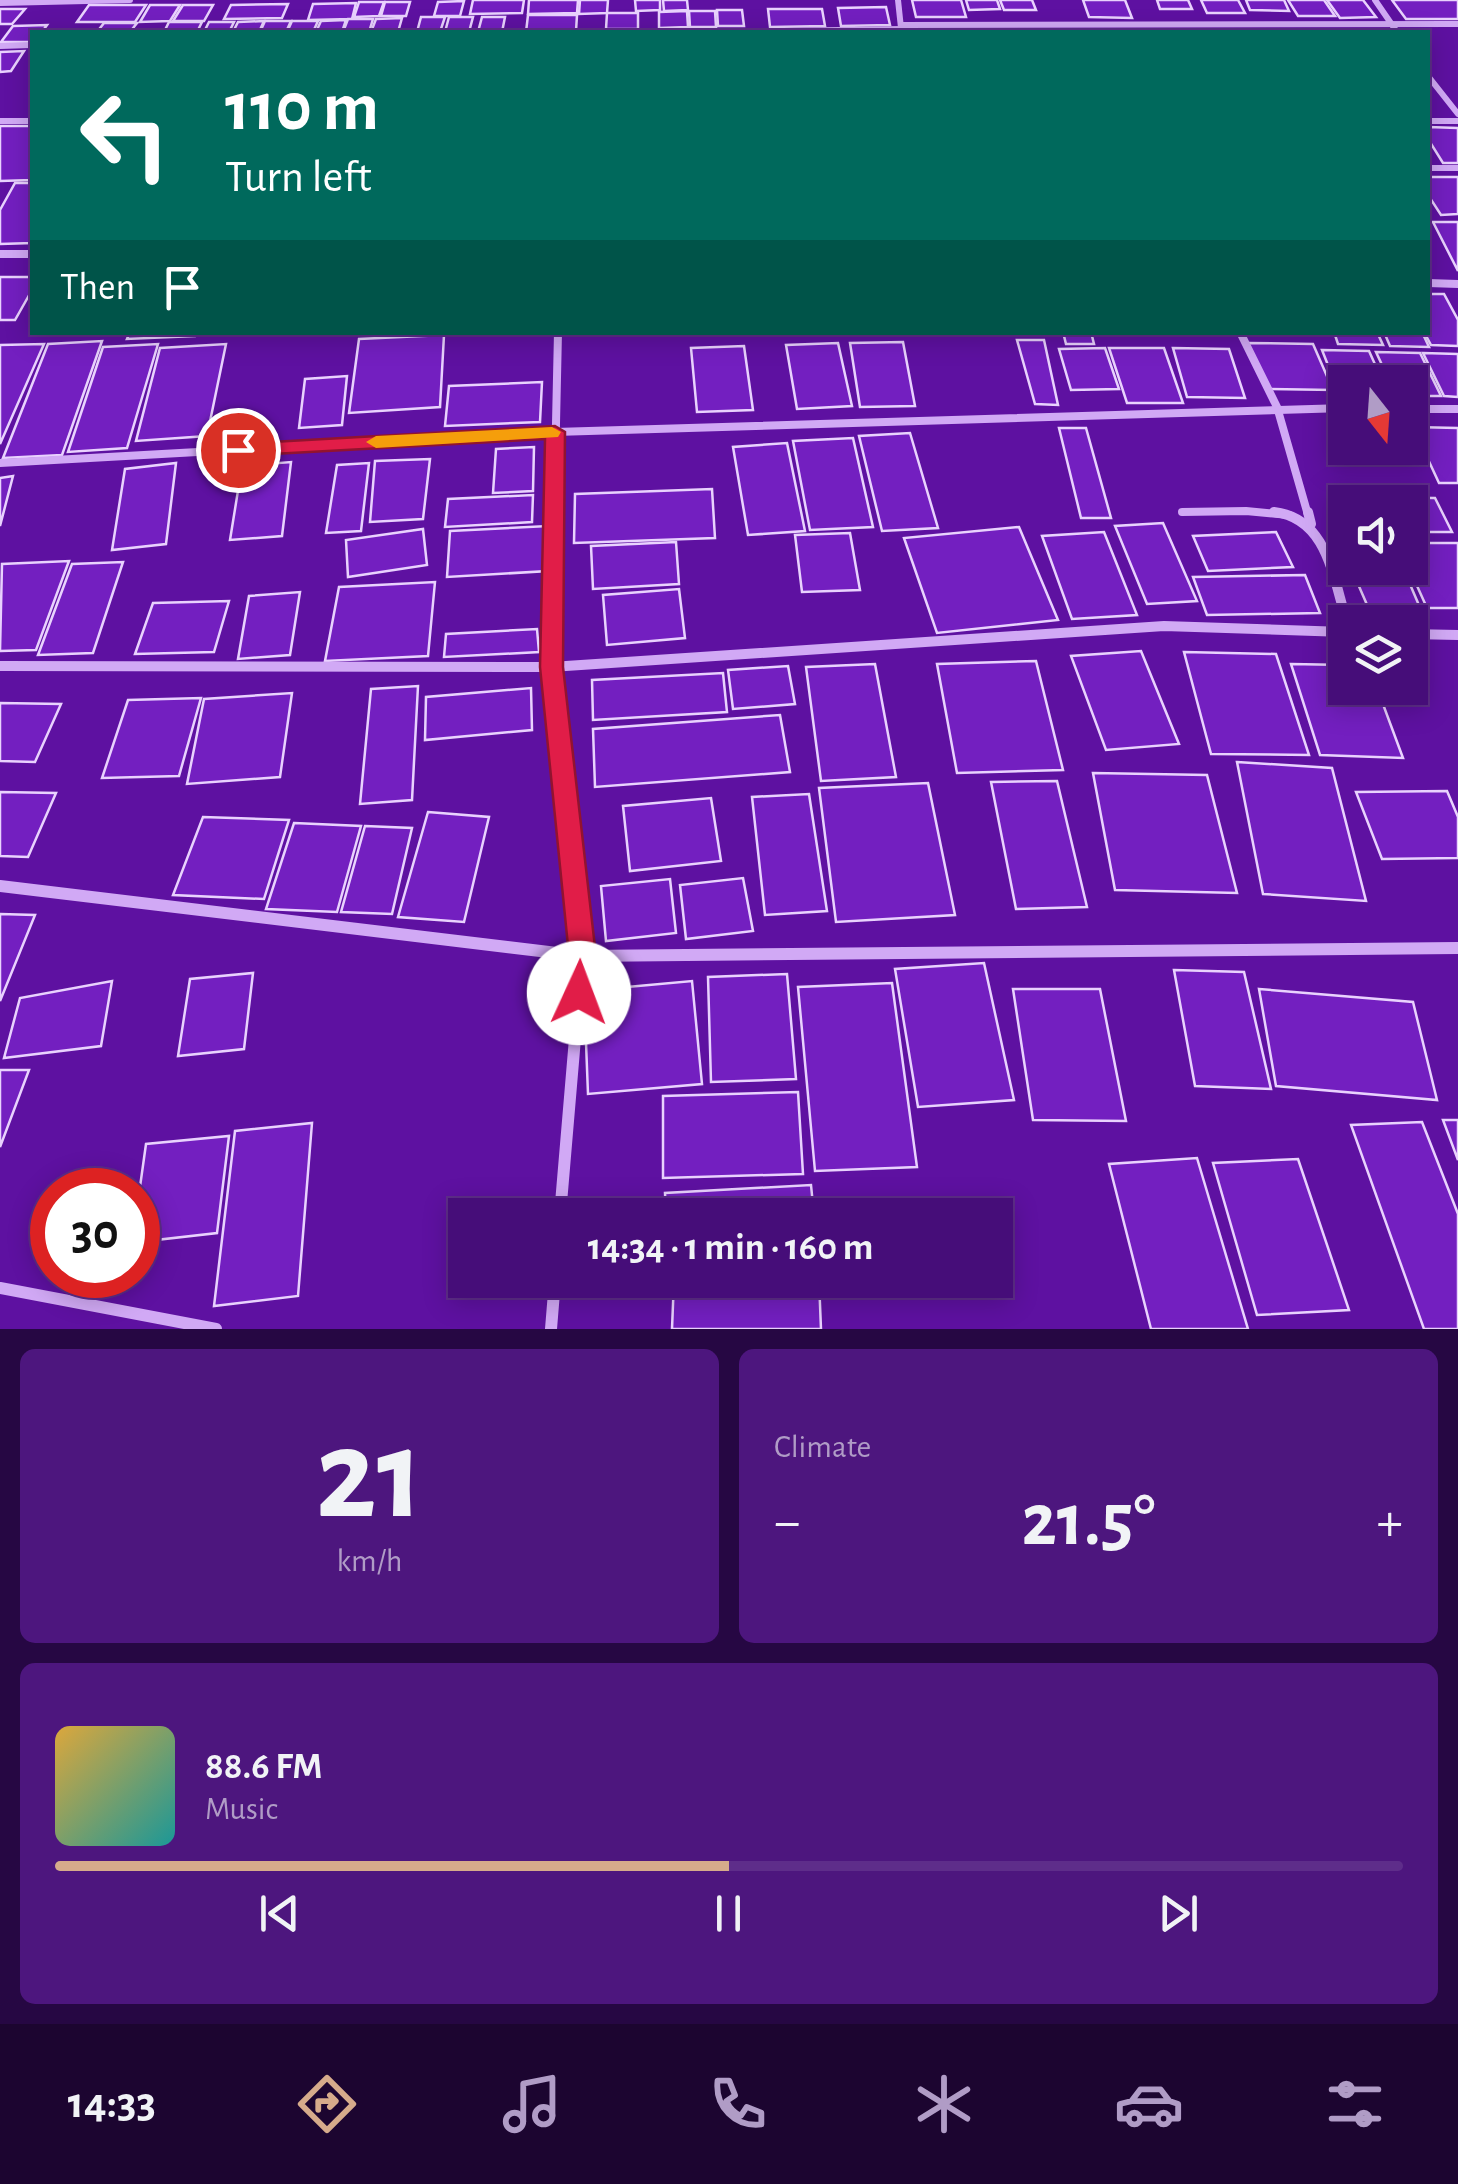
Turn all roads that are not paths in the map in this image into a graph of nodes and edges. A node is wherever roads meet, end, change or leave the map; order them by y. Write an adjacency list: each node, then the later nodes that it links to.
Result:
1 (130, 0): 4 (street)
2 (898, 0): 7 (street)
3 (1375, 0): 5 (street)
4 (0, 3)
5 (1391, 24): 6 (street); 7 (street); 9 (street)
6 (1458, 24)
7 (902, 29): 8 (street)
8 (838, 30)
9 (1396, 30)
10 (30, 45): 11 (street)
11 (0, 46)
12 (1430, 80): 13 (street)
13 (1458, 117): 16 (street)
14 (0, 121): 15 (street)
15 (30, 121)
16 (1430, 121)
17 (1430, 168): 18 (street)
18 (1458, 168)
19 (0, 254): 20 (street)
20 (30, 254)
21 (1430, 283): 22 (street)
22 (1458, 284)
23 (558, 335): 29 (street)
24 (1241, 335): 25 (street)
25 (1277, 408): 26 (street); 29 (street); 32 (street)
26 (1328, 408)
27 (1428, 408): 28 (street)
28 (1458, 409)
29 (555, 432): 30 (street); 38 (street)
30 (0, 463)
31 (1182, 512): 32 (street)
32 (1312, 530): 33 (street)
33 (1340, 605)
34 (1328, 631): 38 (street)
35 (1428, 634): 36 (street)
36 (1458, 635)
37 (0, 666): 38 (street)
38 (551, 667): 41 (street)
39 (0, 886): 41 (street)
40 (1458, 948): 41 (street)
41 (582, 956): 42 (street)
42 (561, 1198)
43 (0, 1288): 45 (street)
44 (554, 1298): 46 (street)
45 (216, 1329)
46 (551, 1329)

